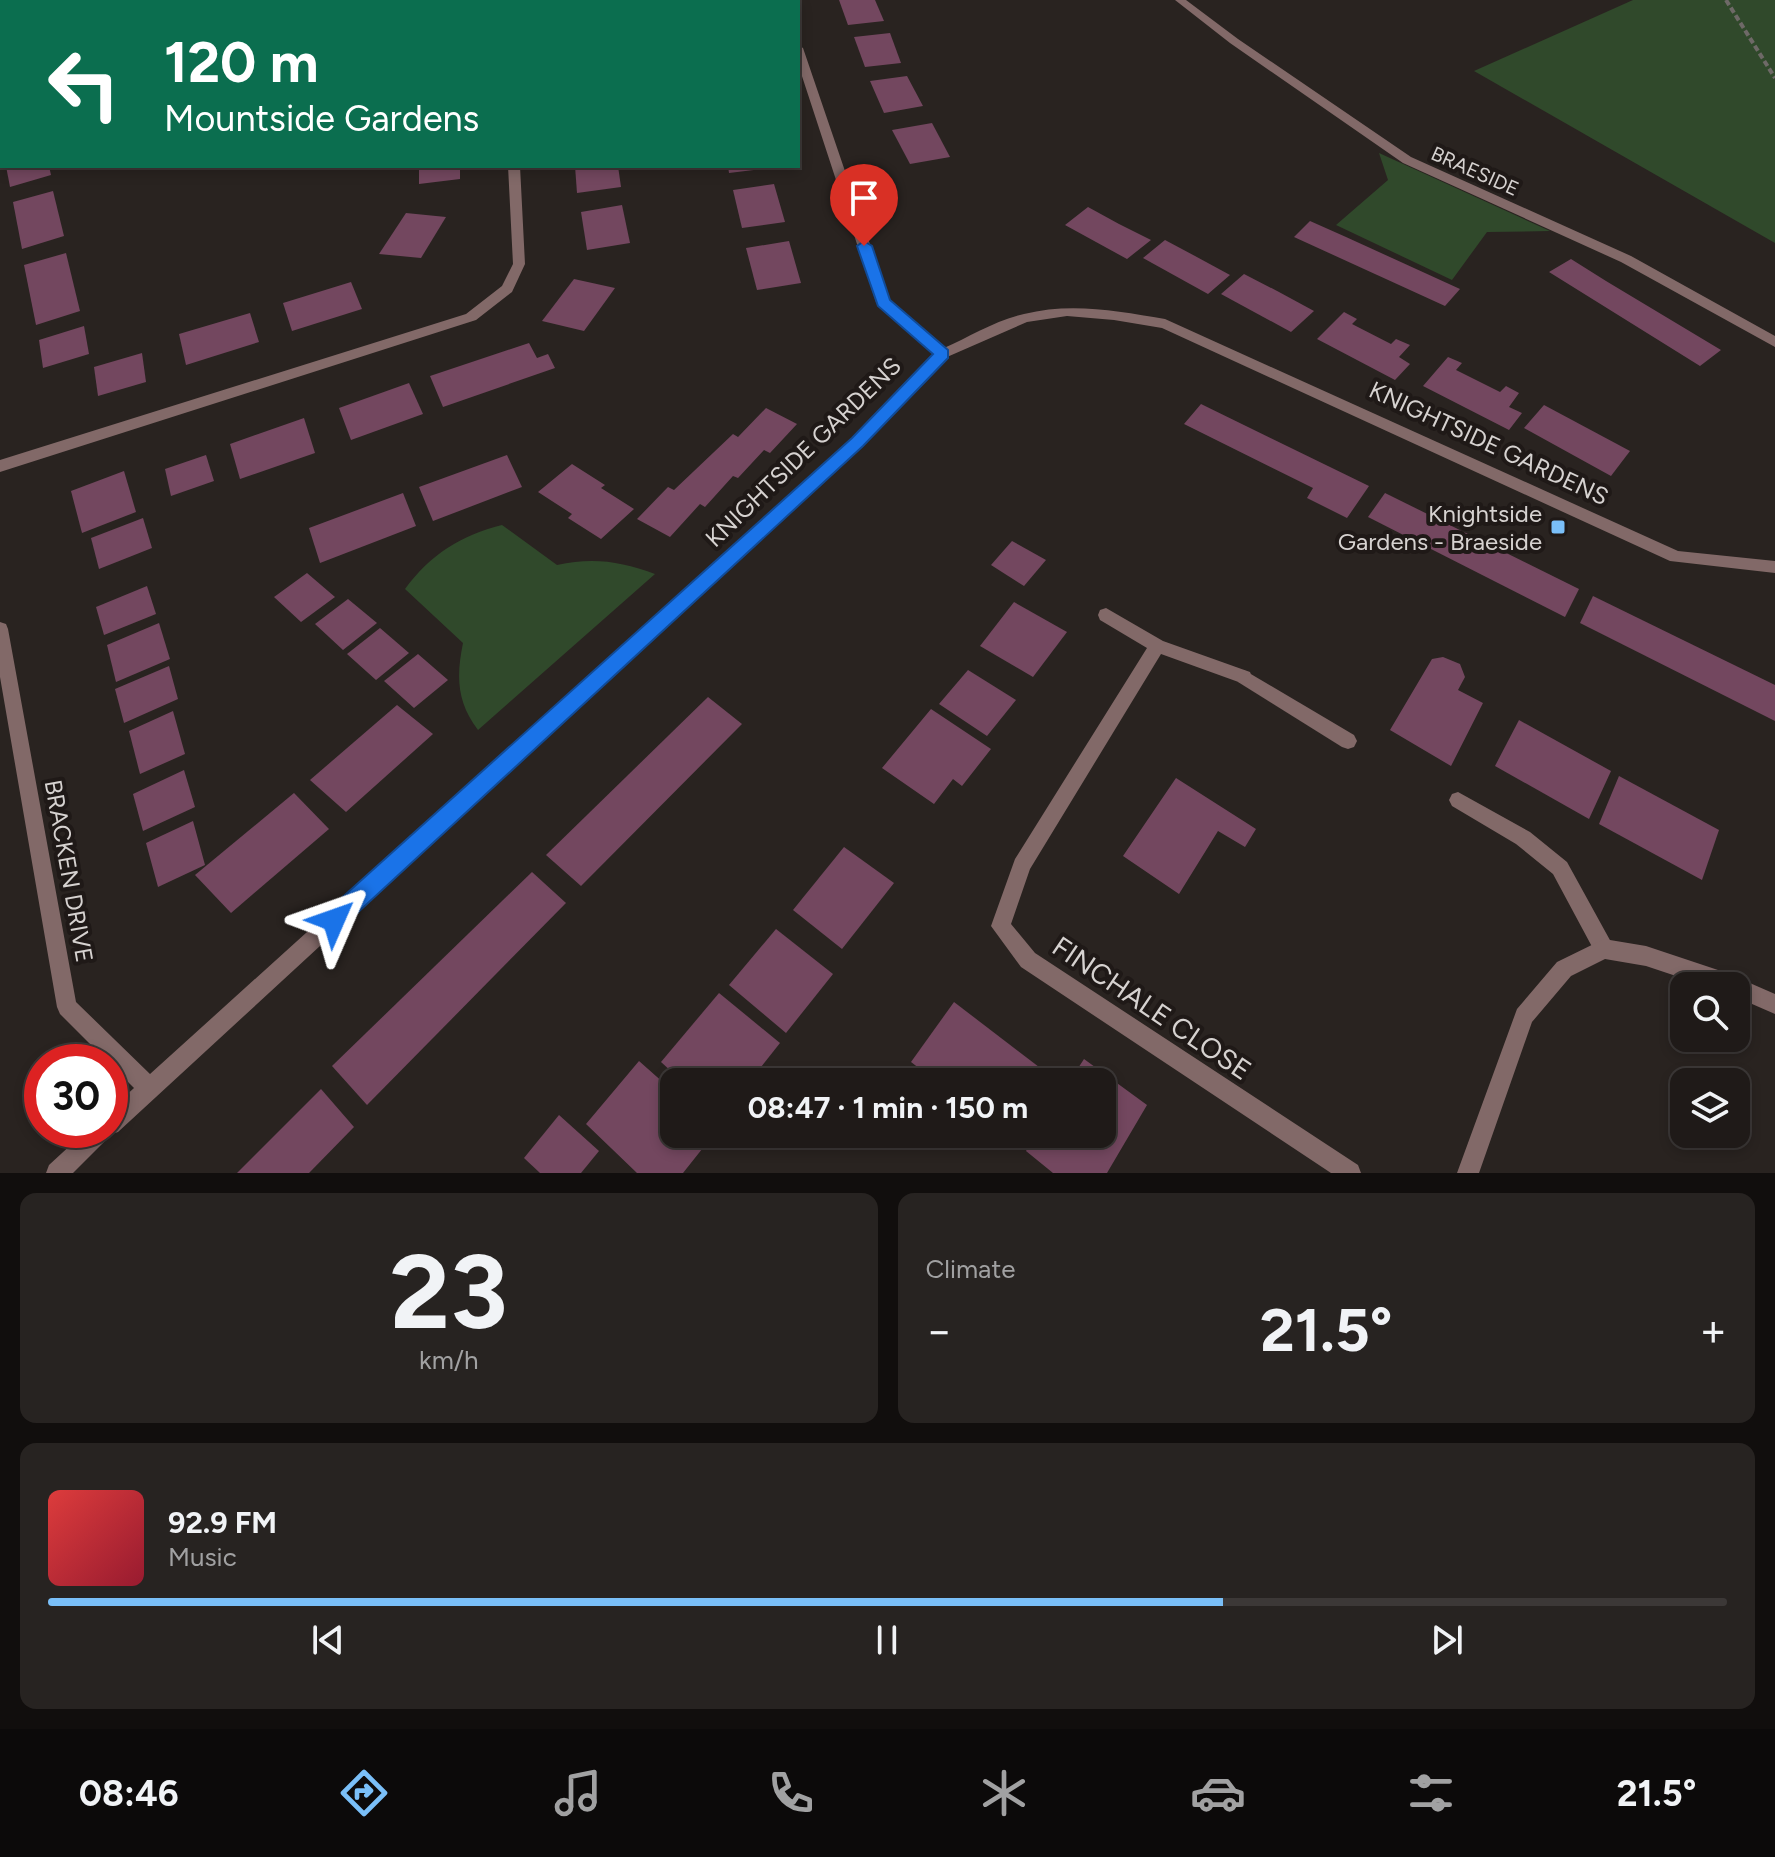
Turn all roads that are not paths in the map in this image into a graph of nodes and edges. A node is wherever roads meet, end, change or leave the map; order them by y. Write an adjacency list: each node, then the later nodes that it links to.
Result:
1 (1180, 0): 4 (street, BRAESIDE)
2 (800, 54): 5 (street)
3 (514, 168): 6 (street)
4 (1775, 342)
5 (942, 354): 7 (street, KNIGHTSIDE GARDENS); 17 (street, KNIGHTSIDE GARDENS)
6 (0, 466)
7 (1775, 567)
8 (1106, 615): 10 (street)
9 (0, 629): 17 (street, BRACKEN DRIVE)
10 (1157, 646): 11 (street); 21 (street, FINCHALE CLOSE)
11 (1348, 741)
12 (1458, 800): 13 (street)
13 (1604, 949): 14 (street); 22 (street)
14 (1692, 972)
15 (1750, 993): 16 (street)
16 (1775, 1004)
17 (149, 1088): 18 (street, KNIGHTSIDE GARDENS)
18 (128, 1107)
19 (84, 1148): 20 (street)
20 (57, 1173)
21 (1350, 1173)
22 (1468, 1173)

